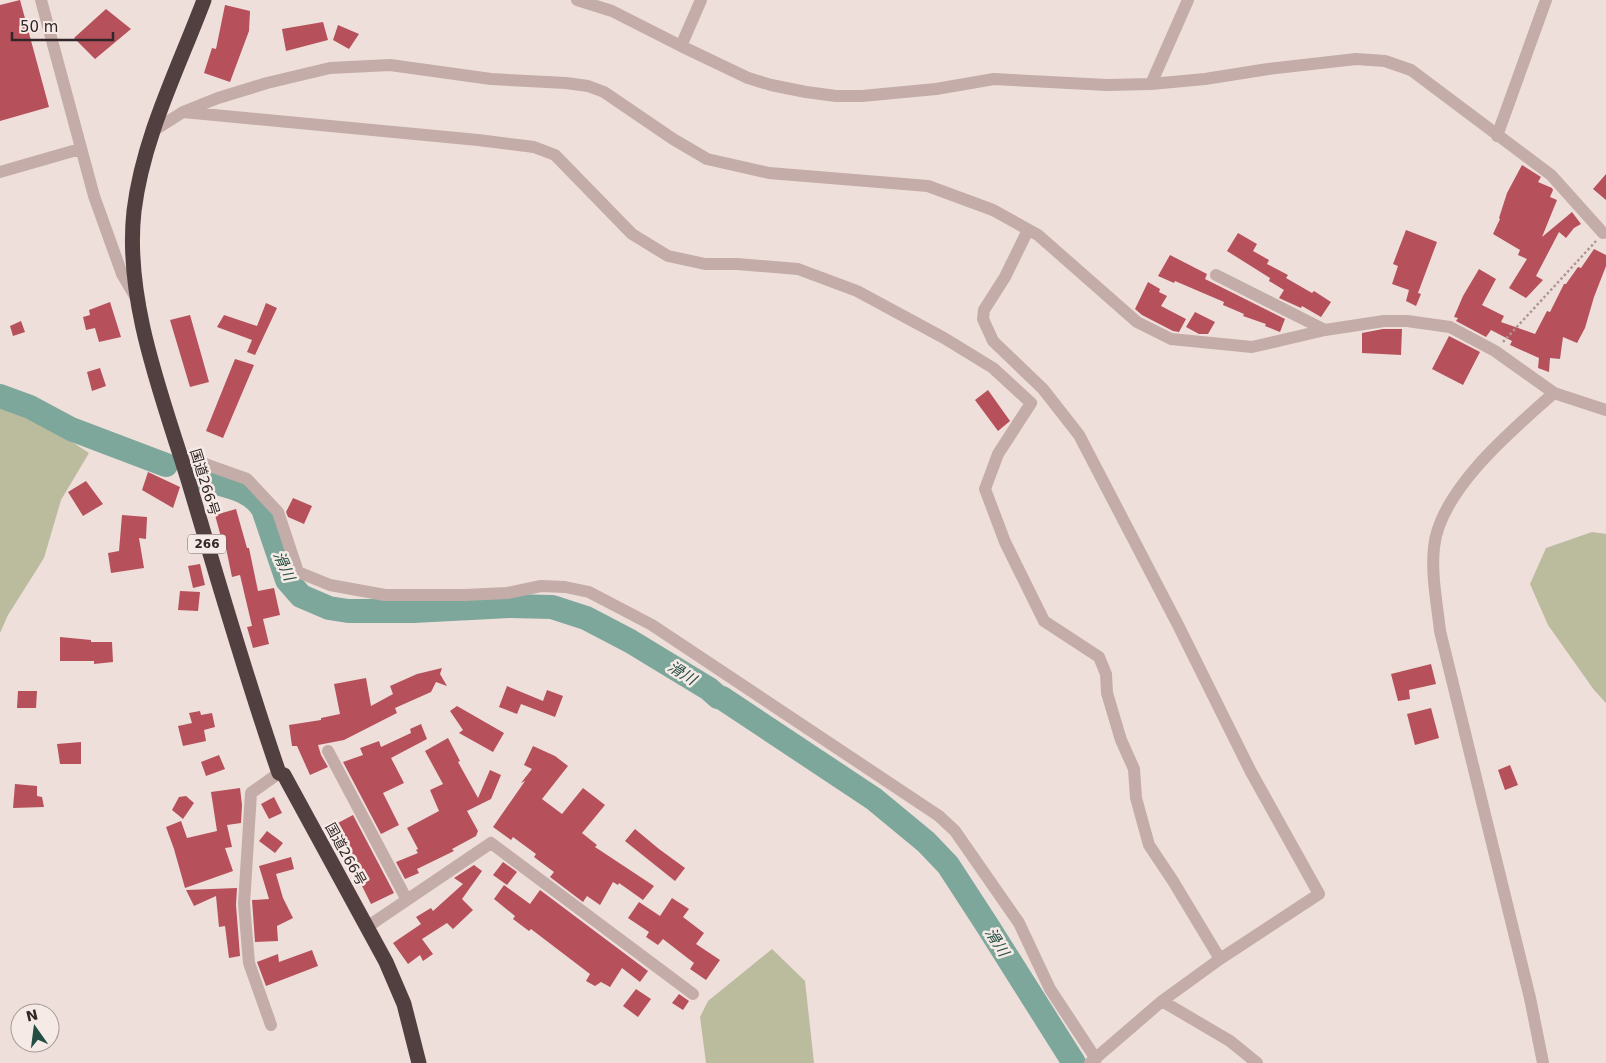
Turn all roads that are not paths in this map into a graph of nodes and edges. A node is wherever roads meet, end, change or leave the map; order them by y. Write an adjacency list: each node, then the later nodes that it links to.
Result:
1 (42, 0): 12 (street)
2 (204, 0): 10 (highway, 国道266号 / 266)
3 (576, 0): 7 (street)
4 (701, 0): 7 (street)
5 (1188, 0): 8 (street)
6 (1546, 0): 11 (street)
7 (681, 46): 8 (street)
8 (1151, 84): 11 (street)
9 (183, 112): 10 (street); 14 (street); 26 (street)
10 (153, 131): 17 (highway, 国道266号 / 266)
11 (1497, 136): 15 (street)
12 (80, 149): 13 (street); 17 (street)
13 (0, 172)
14 (1028, 230): 18 (street); 26 (street)
15 (1603, 233)
16 (1216, 275): 18 (street)
17 (138, 302): 21 (highway, 国道266号 / 266)
18 (1324, 330): 19 (street)
19 (1554, 393): 20 (street); 33 (street)
20 (1606, 410)
21 (182, 460): 23 (highway, 国道266号 / 266); 30 (street)
22 (328, 751): 24 (street)
23 (279, 773): 25 (highway, 国道266号 / 266); 29 (street)
24 (407, 900): 25 (street); 27 (street)
25 (367, 927): 31 (highway, 国道266号 / 266)
26 (1220, 959): 28 (street)
27 (692, 994)
28 (1162, 1000): 30 (street); 32 (street)
29 (272, 1025)
30 (1093, 1061)
31 (419, 1063)
32 (1257, 1063)
33 (1543, 1063)

